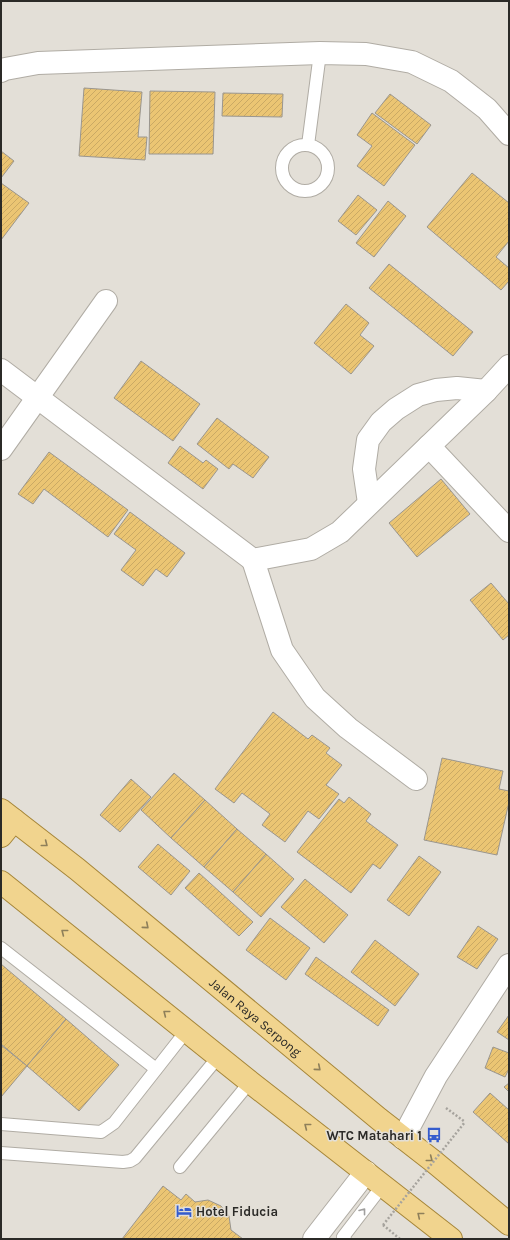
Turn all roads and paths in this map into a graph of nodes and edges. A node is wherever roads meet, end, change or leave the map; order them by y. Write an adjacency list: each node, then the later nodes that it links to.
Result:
1 (320, 53): 2 (street); 3 (street); 4 (lane)
2 (1, 71)
3 (509, 134)
4 (308, 145)
5 (106, 302): 9 (street)
6 (509, 366): 8 (street)
7 (1, 370): 9 (street)
8 (486, 391): 10 (street); 12 (street)
9 (38, 397): 11 (street); 14 (street)
10 (429, 446): 12 (street); 13 (street)
11 (1, 449)
12 (369, 504): 14 (street)
13 (509, 531)
14 (253, 560): 15 (street)
15 (416, 779)
16 (5, 822): 26 (main road, Jalan Raya Serpong, one-way to 26)
17 (1, 882): 20 (main road, one-way to 17)
18 (1, 948): 22 (lane)
19 (509, 965): 26 (street)
20 (187, 1030): 21 (main road); 22 (lane)
21 (219, 1056): 23 (main road); 27 (lane)
22 (156, 1069): 25 (lane)
23 (250, 1082): 28 (lane); 29 (main road, one-way to 23)
24 (465, 1122): 34 (path, bridge)
25 (1, 1124)
26 (403, 1138): 31 (main road, Jalan Raya Serpong, one-way to 31)
27 (1, 1153)
28 (180, 1168)
29 (366, 1172): 30 (main road); 33 (street)
30 (383, 1185): 32 (lane, one-way to 30); 35 (main road, one-way to 30)
31 (509, 1224)
32 (344, 1238)
33 (314, 1239)
34 (400, 1239)
35 (451, 1239)

